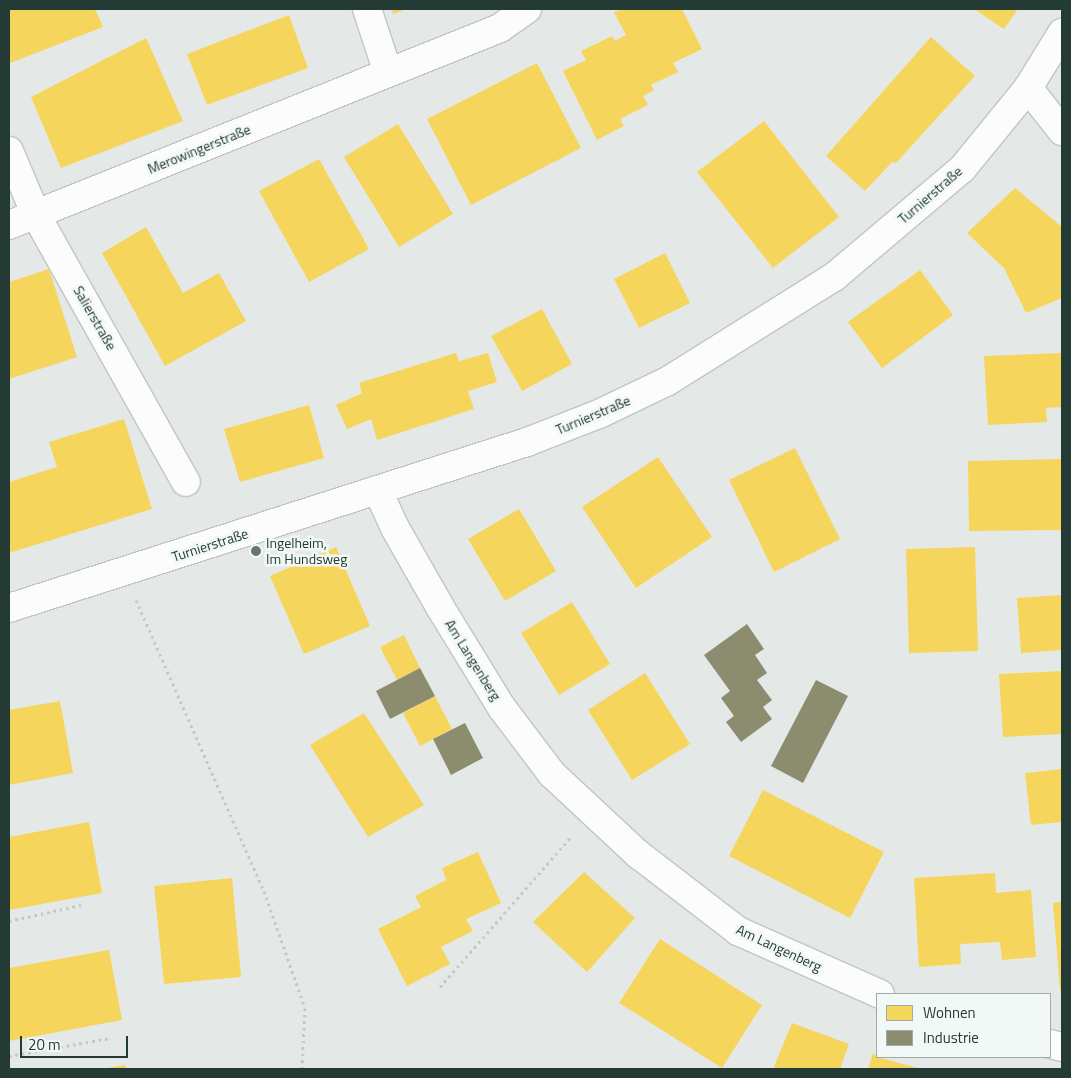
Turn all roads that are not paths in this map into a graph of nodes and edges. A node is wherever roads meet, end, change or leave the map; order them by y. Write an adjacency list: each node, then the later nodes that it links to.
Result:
1 (367, 9): 4 (street)
2 (527, 9): 4 (street, Merowingerstraße)
3 (1062, 33): 5 (street, Turnierstraße)
4 (388, 73): 8 (street, Merowingerstraße)
5 (1028, 88): 6 (street); 11 (street, Turnierstraße)
6 (1062, 131)
7 (9, 151): 8 (street, Salierstraße)
8 (36, 215): 9 (street, Merowingerstraße); 10 (street, Salierstraße)
9 (9, 225)
10 (186, 482)
11 (378, 491): 12 (street, Turnierstraße); 13 (street, Am Langenberg)
12 (9, 608)
13 (878, 993)

